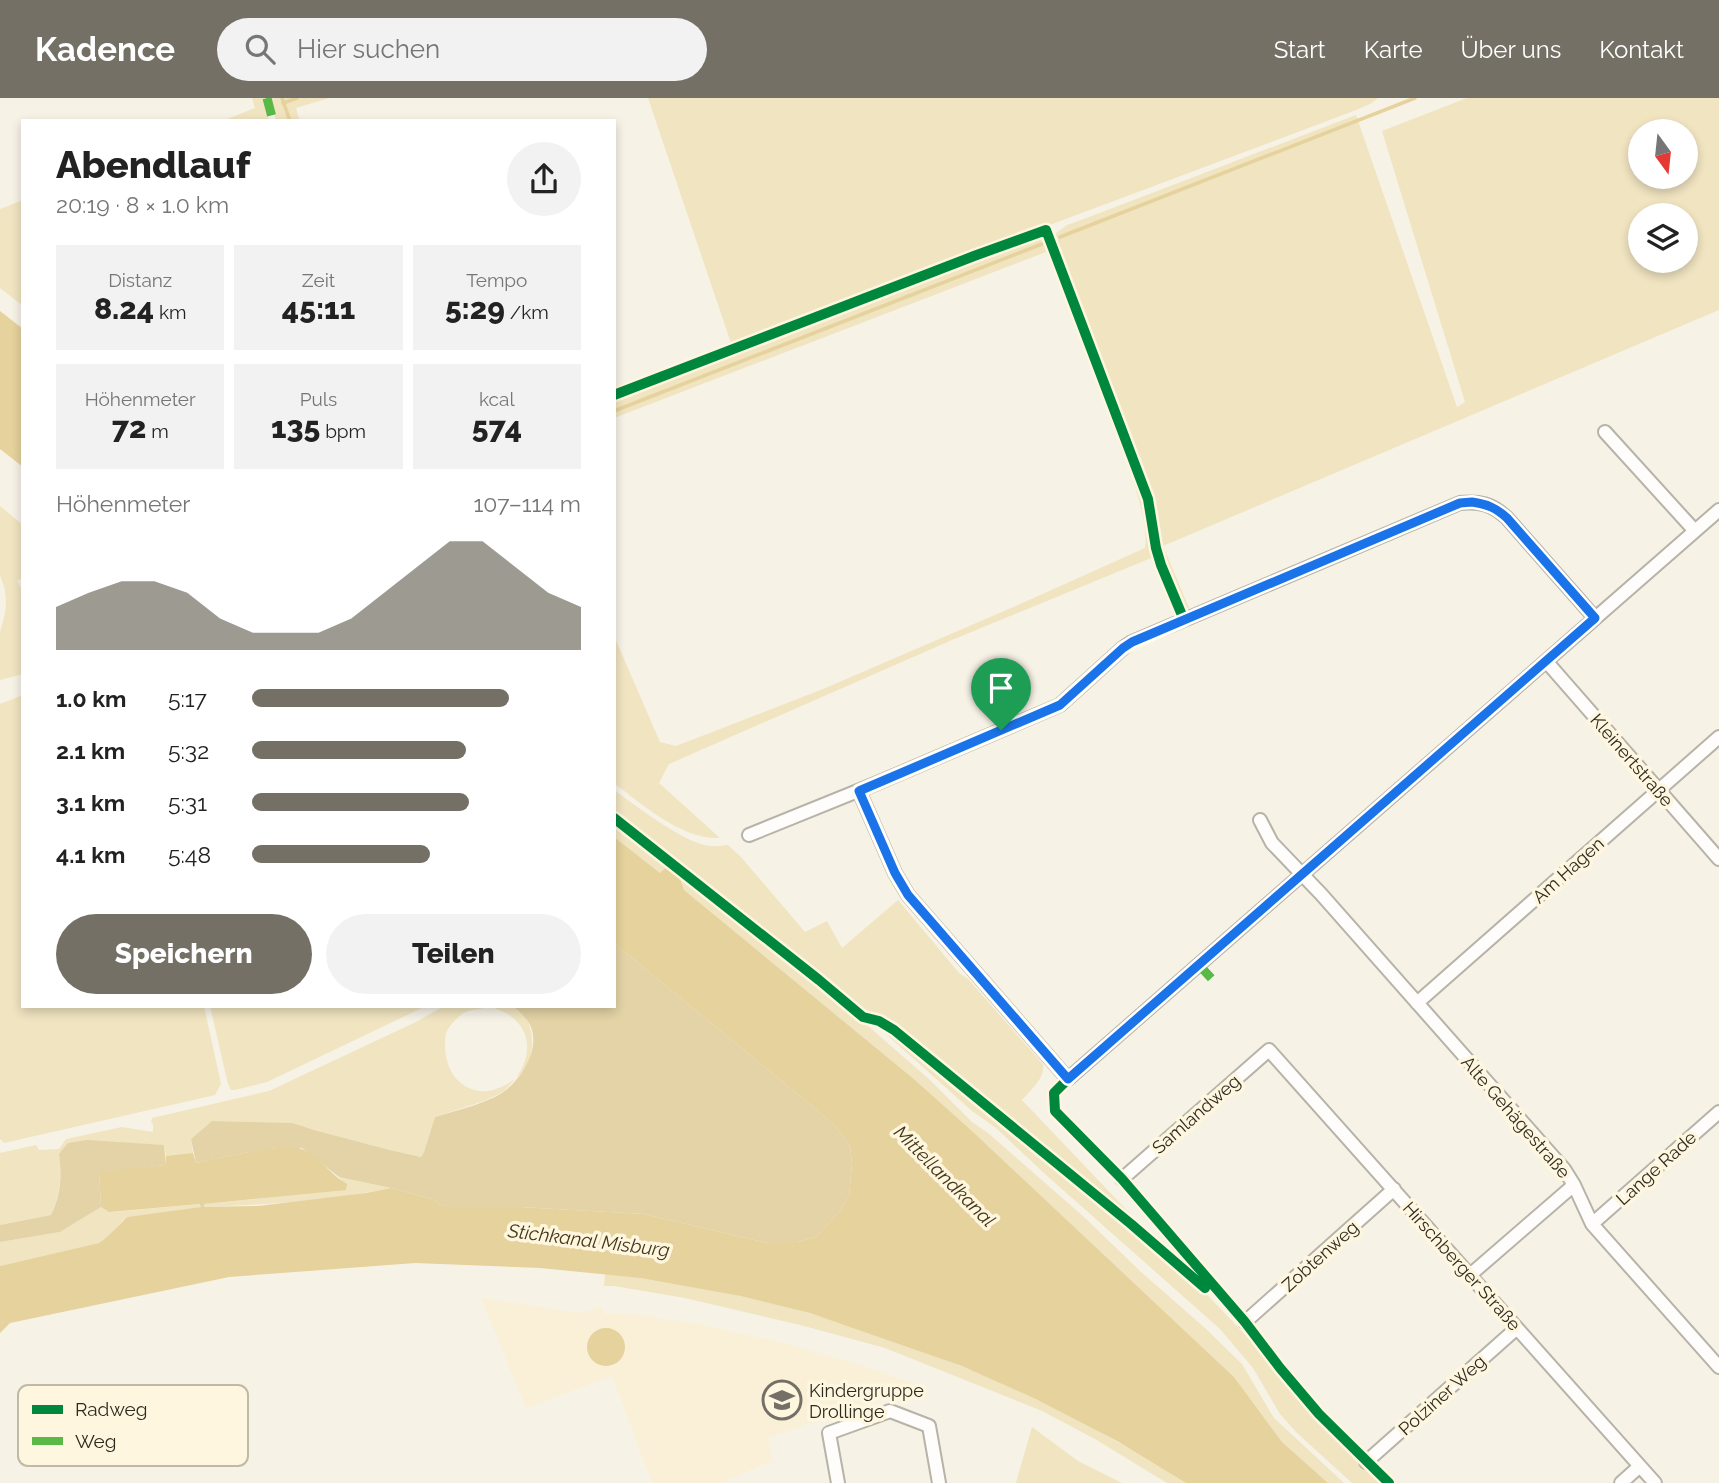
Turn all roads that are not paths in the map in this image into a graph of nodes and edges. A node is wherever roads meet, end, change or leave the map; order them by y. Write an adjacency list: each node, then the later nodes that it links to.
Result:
1 (1605, 432): 3 (street)
2 (1719, 510): 3 (street)
3 (1695, 531): 4 (street)
4 (1595, 618): 5 (street); 8 (street)
5 (1546, 661): 7 (street, Kleinertstraße); 12 (street)
6 (1719, 737): 7 (street, Am Hagen)
7 (1659, 790): 11 (street, Kleinertstraße); 13 (street, Am Hagen)
8 (859, 791): 10 (street); 12 (street)
9 (1260, 820): 12 (street, Alte Gehägestraße)
10 (749, 835)
11 (1719, 859)
12 (1302, 874): 13 (street, Alte Gehägestraße)
13 (1418, 1003): 17 (street, Alte Gehägestraße)
14 (1269, 1049): 16 (street, Samlandweg); 18 (street, Hirschberger Straße)
15 (1719, 1112): 19 (street, Lange Rade)
16 (1122, 1179)
17 (1574, 1185): 19 (street, Alte Gehägestraße); 20 (street)
18 (1394, 1189): 20 (street, Hirschberger Straße); 21 (street, Zobtenweg)
19 (1592, 1224): 23 (street, Alte Gehägestraße)
20 (1470, 1275): 22 (street, Hirschberger Straße)
21 (1245, 1322)
22 (1517, 1328): 24 (street, Polziner Weg); 25 (street, Hirschberger Straße)
23 (1719, 1367)
24 (1366, 1462)
25 (1640, 1466): 28 (street); 29 (street, Hirschberger Straße)
26 (838, 1483): 27 (street)
27 (939, 1483)
28 (1621, 1483)
29 (1655, 1483)

